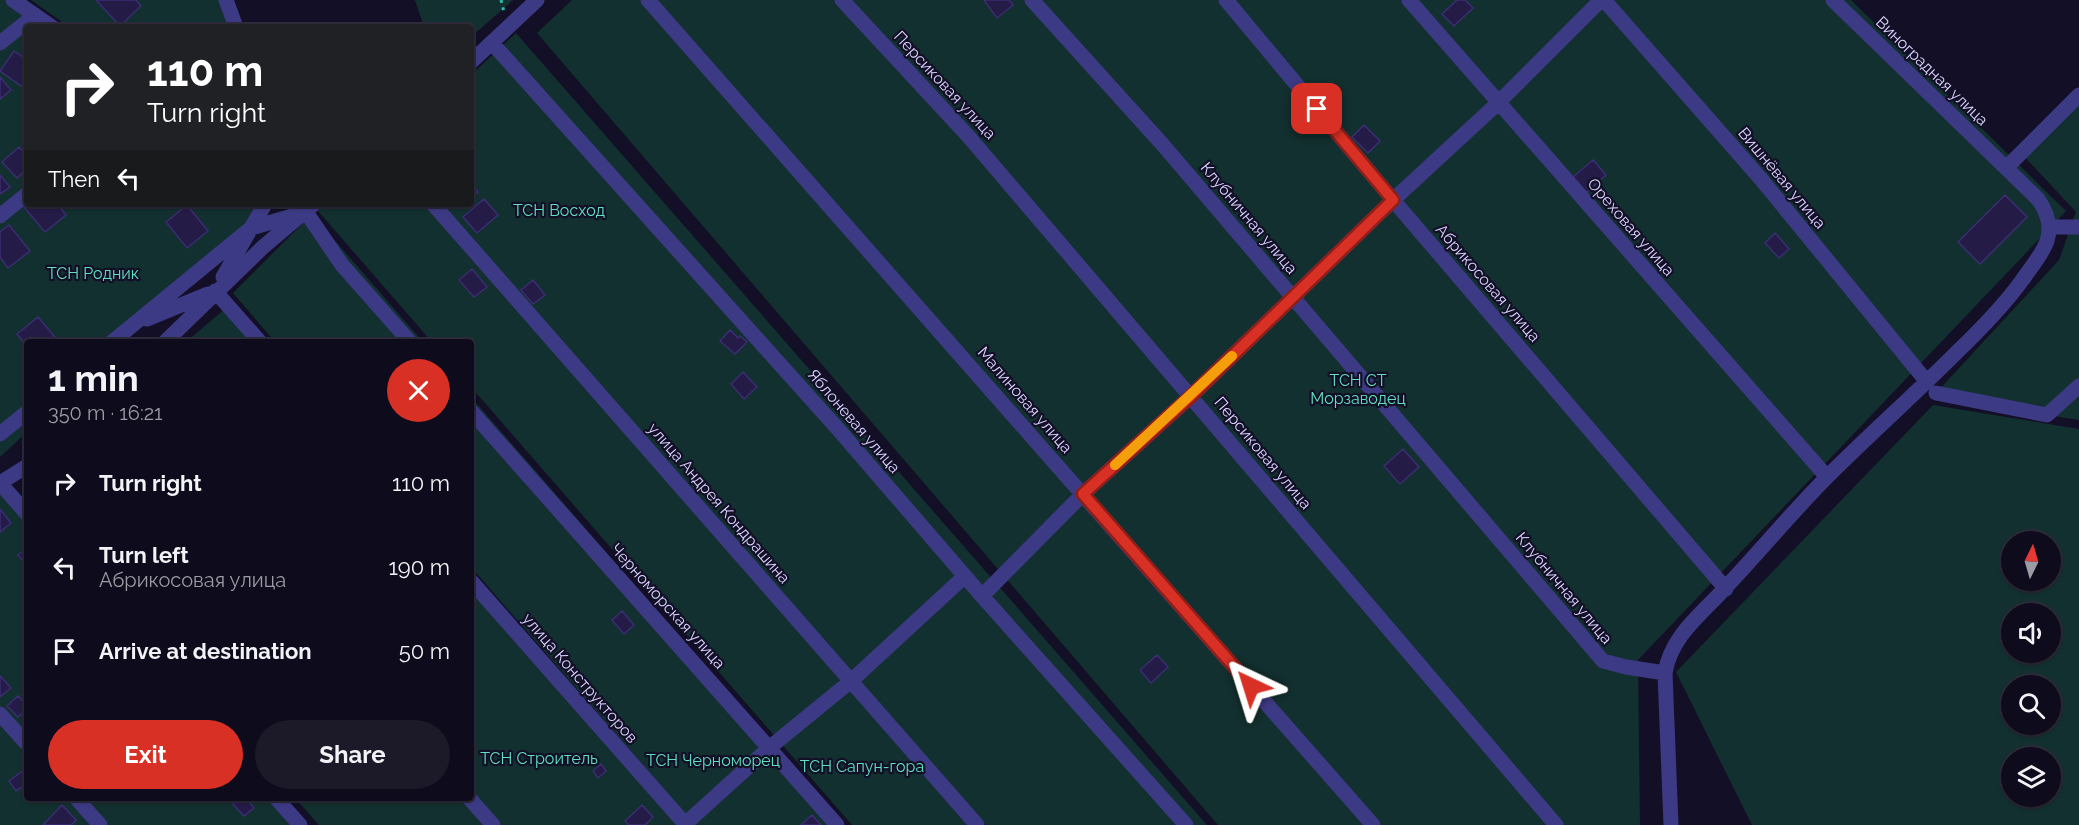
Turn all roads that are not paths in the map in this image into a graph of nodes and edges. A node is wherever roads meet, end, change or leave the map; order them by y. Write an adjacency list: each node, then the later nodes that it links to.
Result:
1 (13, 0): 11 (street)
2 (226, 0): 13 (street)
3 (537, 0): 15 (street)
4 (648, 0): 47 (street, Малиновая улица)
5 (842, 0): 40 (street, Персиковая улица)
6 (1032, 0): 32 (street, Клубничная улица)
7 (1226, 0): 21 (street, Абрикосовая улица)
8 (1409, 0): 18 (street, Ореховая улица)
9 (1603, 0): 18 (street); 39 (street, Вишнёвая улица)
10 (1833, 0): 19 (street, Виноградная улица)
11 (34, 15): 12 (street); 14 (street)
12 (48, 24)
13 (235, 24)
14 (0, 43)
15 (492, 43): 16 (street); 49 (street, Яблоневая улица)
16 (474, 59)
17 (2079, 94): 19 (street)
18 (1498, 103): 21 (street); 45 (street, Ореховая улица)
19 (2006, 168): 28 (street, Виноградная улица)
20 (24, 196): 27 (street)
21 (1393, 200): 32 (street); 51 (street, Абрикосовая улица)
22 (263, 207): 30 (street)
23 (302, 207): 30 (street)
24 (303, 207): 31 (street)
25 (305, 207): 37 (street)
26 (436, 207): 54 (street, улица Андрея Кондрашина)
27 (0, 216)
28 (2049, 227): 29 (street); 39 (street)
29 (2079, 227)
30 (251, 228): 31 (street); 33 (street)
31 (215, 291): 33 (street); 35 (street); 36 (street)
32 (1293, 297): 40 (street); 53 (street, Клубничная улица)
33 (133, 325): 34 (street)
34 (116, 339)
35 (168, 339)
36 (257, 339)
37 (407, 339)
38 (2079, 386): 39 (street)
39 (1931, 387): 45 (street)
40 (1191, 396): 47 (street); 69 (street, Персиковая улица)
41 (24, 414): 43 (street)
42 (474, 414): 57 (street, Черноморская улица)
43 (0, 434)
44 (24, 468): 46 (street)
45 (1827, 477): 51 (street)
46 (0, 483): 48 (street)
47 (1083, 494): 52 (street); 68 (street, Малиновая улица)
48 (24, 511)
49 (965, 576): 52 (street, Яблоневая улица); 54 (street)
50 (474, 584): 64 (street, улица Конструкторов)
51 (1726, 588): 53 (street)
52 (982, 596): 67 (street, Яблоневая улица)
53 (1665, 673): 70 (street)
54 (851, 681): 57 (street); 66 (street, улица Андрея Кондрашина)
55 (0, 714): 56 (street)
56 (24, 741)
57 (769, 748): 64 (street); 65 (street, Черноморская улица)
58 (79, 801): 61 (street)
59 (279, 801): 62 (street)
60 (472, 801): 63 (street)
61 (100, 825)
62 (300, 825)
63 (493, 825)
64 (685, 825)
65 (837, 825)
66 (977, 825)
67 (1186, 825)
68 (1373, 825)
69 (1556, 825)
70 (1671, 825)

